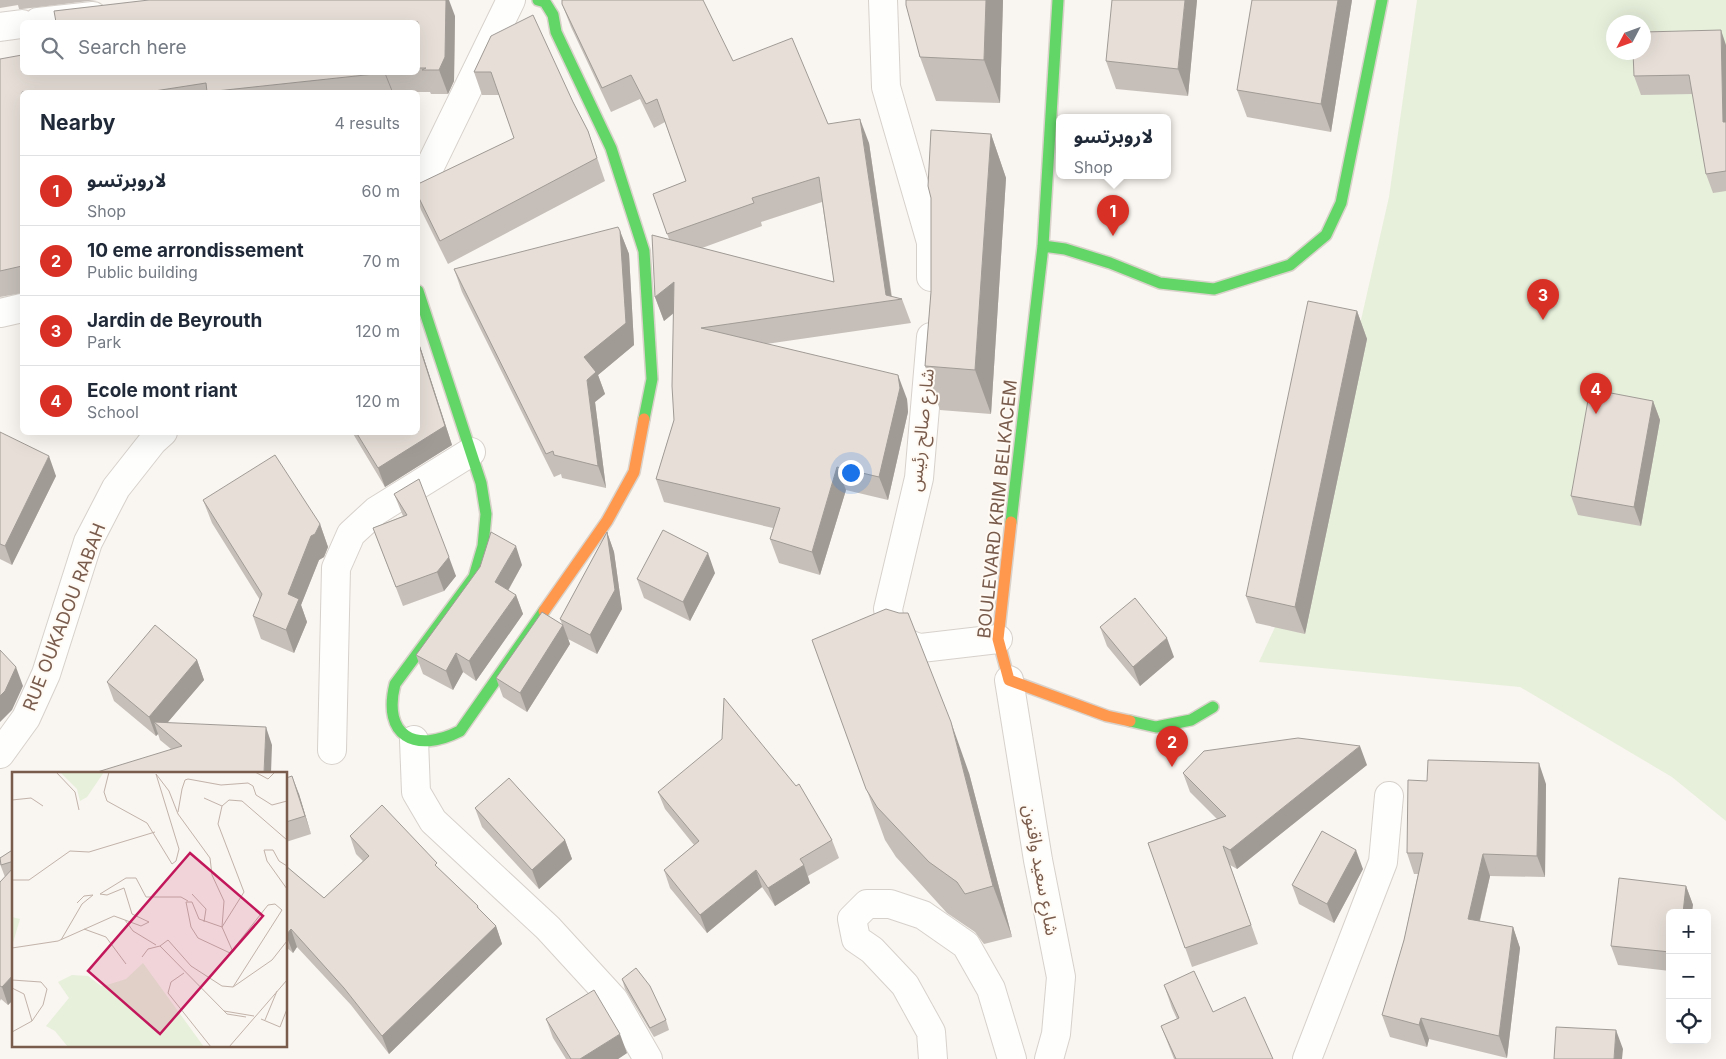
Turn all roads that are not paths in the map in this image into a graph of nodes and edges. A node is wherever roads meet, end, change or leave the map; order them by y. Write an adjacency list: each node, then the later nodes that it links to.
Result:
1 (512, 0): 10 (street)
2 (538, 0): 20 (street)
3 (883, 0): 17 (street, شارع صالح رئيس)
4 (1058, 0): 11 (street, BOULEVARD KRIM BELKACEM)
5 (1382, 0): 11 (street)
6 (116, 14): 7 (street)
7 (58, 20)
8 (20, 24): 9 (street)
9 (0, 27)
10 (420, 186)
11 (1043, 246): 17 (street, BOULEVARD KRIM BELKACEM)
12 (420, 297): 16 (street)
13 (20, 308): 14 (street)
14 (0, 313)
15 (160, 435): 22 (street, RUE OUKADOU RABAH)
16 (471, 452): 20 (street); 21 (street)
17 (998, 639): 18 (street, BOULEVARD KRIM BELKACEM)
18 (1009, 680): 19 (street); 27 (street, شارع سعيد واقنون)
19 (1213, 707)
20 (414, 740): 24 (street)
21 (332, 750)
22 (0, 754)
23 (1389, 796): 28 (street)
24 (648, 1059)
25 (933, 1059): 26 (street)
26 (1012, 1059)
27 (1049, 1059)
28 (1308, 1059)

